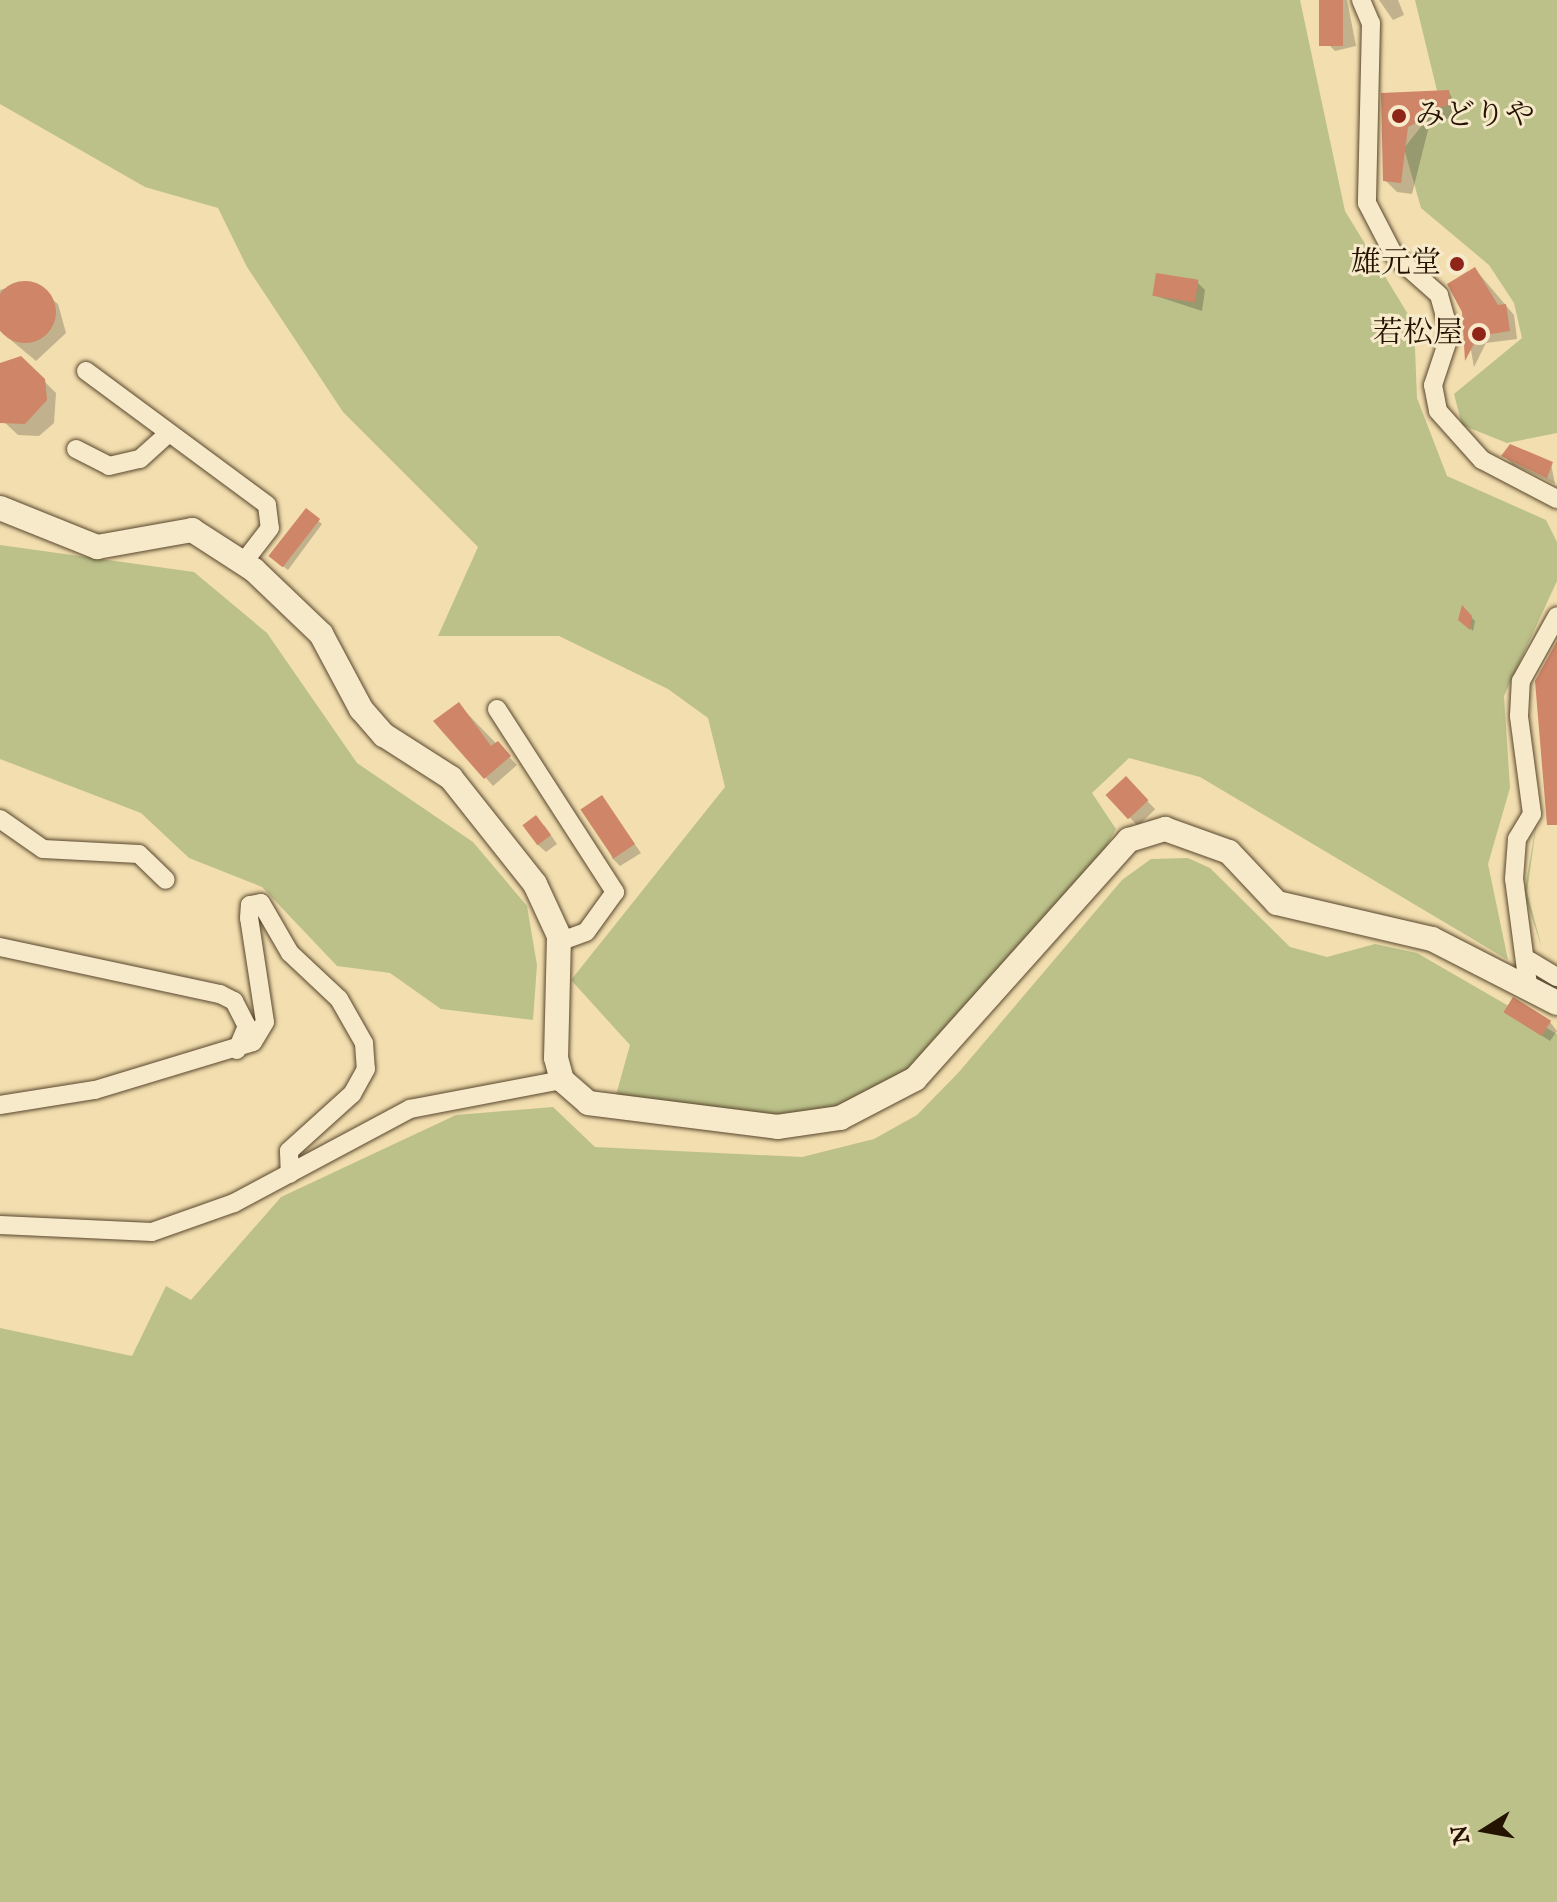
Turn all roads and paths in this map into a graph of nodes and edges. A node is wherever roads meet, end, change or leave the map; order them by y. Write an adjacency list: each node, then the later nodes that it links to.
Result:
1 (1361, 0): 5 (street)
2 (86, 371): 3 (street)
3 (169, 433): 4 (street); 7 (street)
4 (76, 449)
5 (1557, 499)
6 (0, 508): 7 (street)
7 (243, 563): 12 (street)
8 (1557, 616): 14 (street)
9 (497, 709): 12 (street)
10 (0, 819): 11 (street)
11 (166, 880)
12 (559, 942): 18 (street)
13 (0, 947): 17 (street)
14 (1529, 973): 15 (street); 16 (street); 18 (street)
15 (1557, 977)
16 (1557, 1003)
17 (237, 1050): 19 (street); 22 (street)
18 (562, 1080): 22 (street)
19 (27, 1100): 20 (street); 21 (street)
20 (0, 1105)
21 (0, 1118)
22 (290, 1174): 23 (street)
23 (0, 1225)

